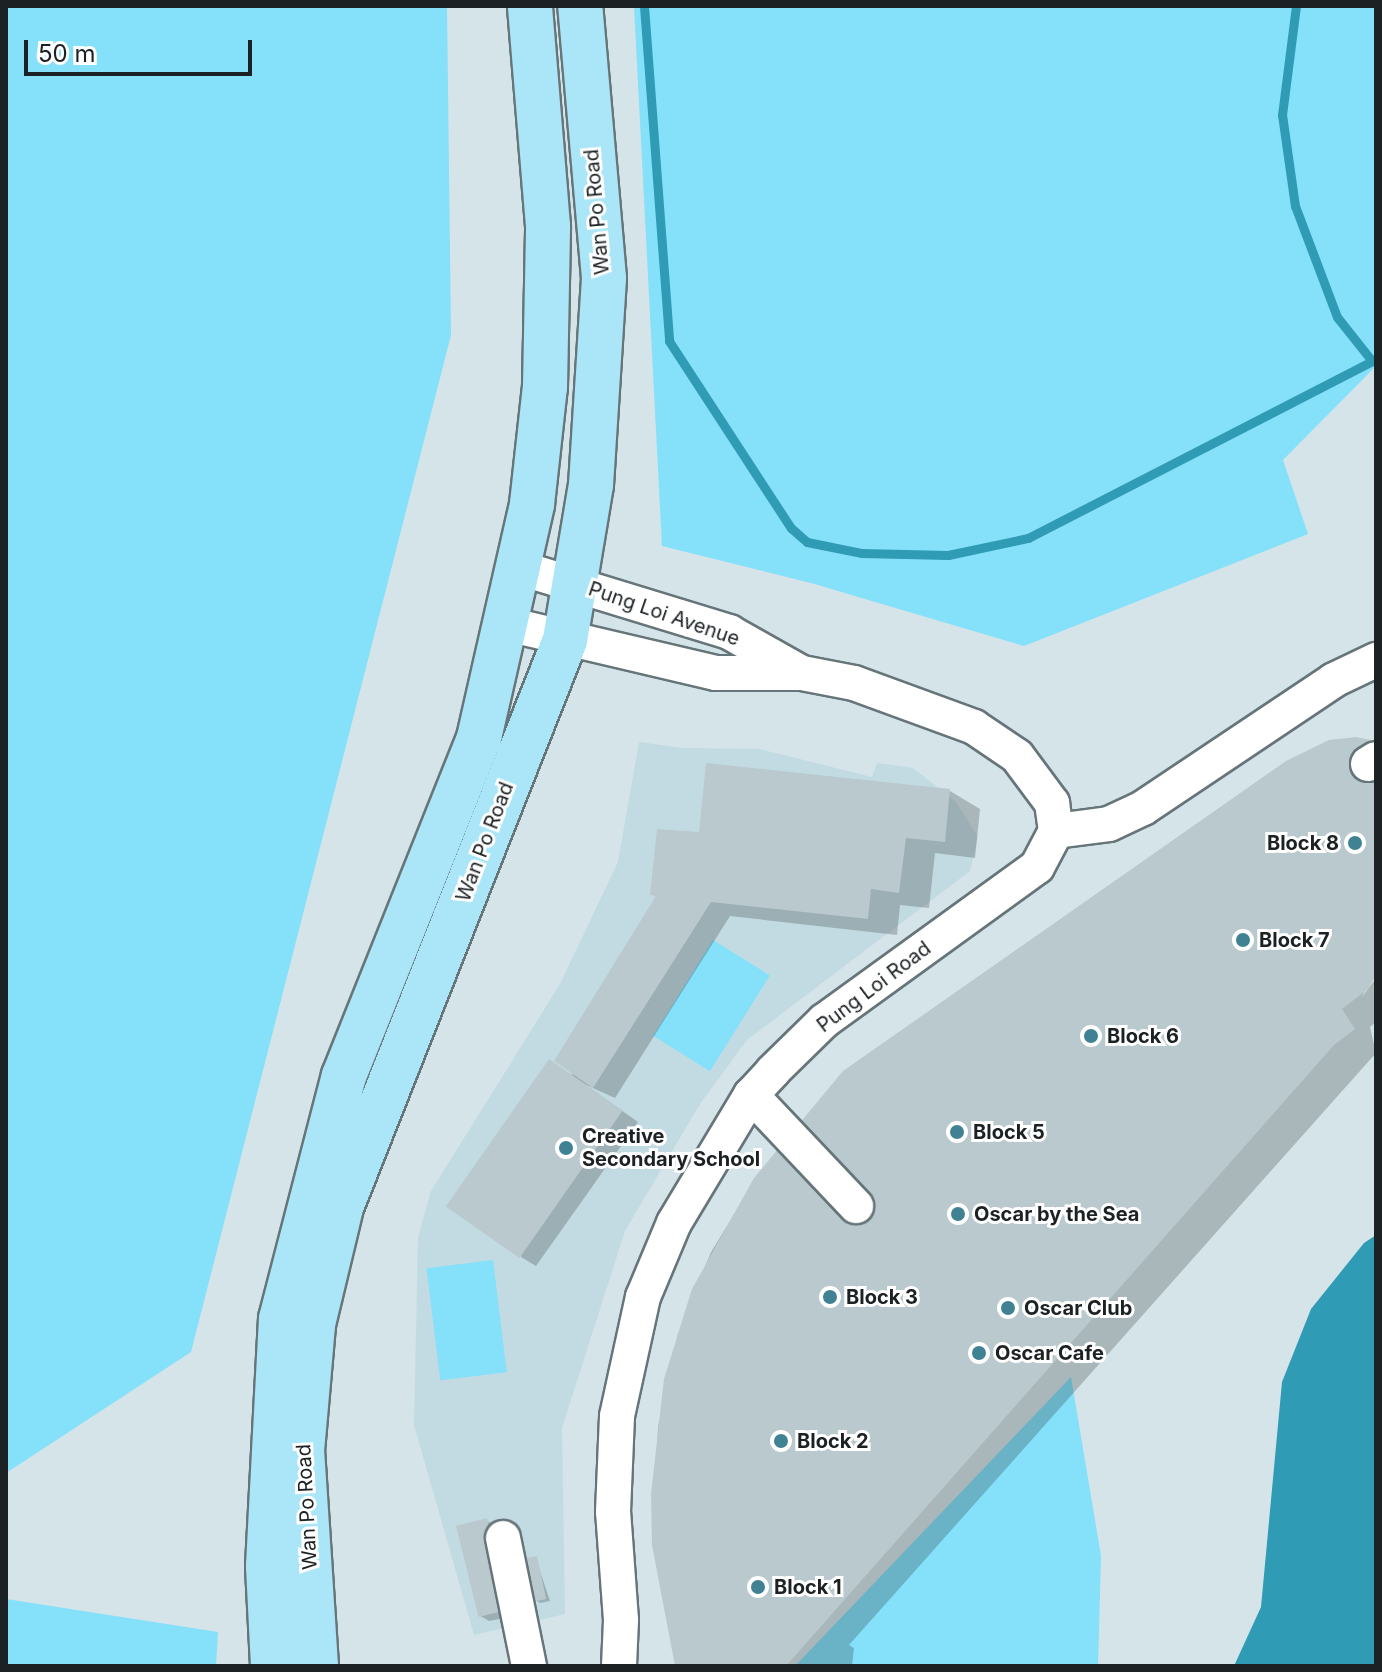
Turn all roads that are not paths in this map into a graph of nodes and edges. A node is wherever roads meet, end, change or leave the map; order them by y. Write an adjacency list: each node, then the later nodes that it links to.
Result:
1 (530, 6): 3 (main road, Wan Po Road)
2 (580, 6): 4 (main road, Wan Po Road)
3 (520, 568): 4 (street, Pung Loi Avenue); 5 (main road, Wan Po Road)
4 (574, 584): 6 (main road, Wan Po Road); 8 (street, Pung Loi Avenue)
5 (507, 624): 6 (street, Pung Loi Avenue); 14 (main road, Wan Po Road)
6 (565, 640): 8 (street, Pung Loi Avenue); 15 (main road, Wan Po Road)
7 (1376, 660): 9 (street)
8 (802, 673): 9 (street, Pung Loi Avenue)
9 (1056, 831): 10 (street, Pung Loi Road)
10 (751, 1095): 11 (street); 13 (street, Pung Loi Road)
11 (856, 1206)
12 (503, 1538): 16 (street)
13 (614, 1662)
14 (273, 1666)
15 (316, 1666)
16 (529, 1666)

